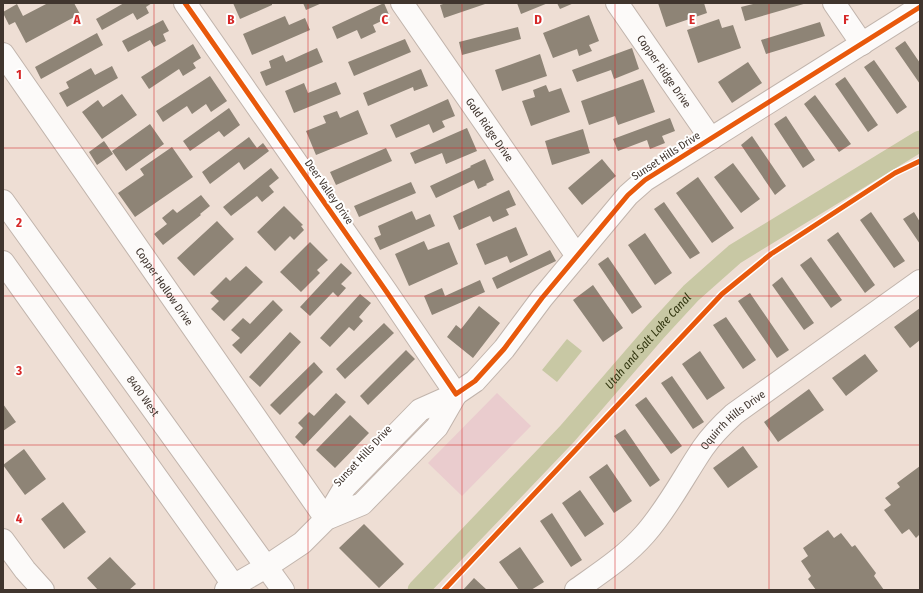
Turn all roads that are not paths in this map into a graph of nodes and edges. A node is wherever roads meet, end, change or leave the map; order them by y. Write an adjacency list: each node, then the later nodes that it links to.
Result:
1 (185, 3): 13 (street, Deer Valley Drive)
2 (402, 3): 10 (street, Gold Ridge Drive)
3 (617, 3): 8 (street, Copper Ridge Drive)
4 (834, 3): 6 (street)
5 (920, 7): 6 (street, Sunset Hills Drive)
6 (862, 44): 8 (street, Sunset Hills Drive)
7 (3, 54): 14 (street, Copper Hollow Drive)
8 (711, 139): 10 (street, Sunset Hills Drive)
9 (3, 201): 16 (street, 8400 West)
10 (578, 256): 13 (street, Sunset Hills Drive)
11 (3, 262): 17 (street)
12 (920, 282): 20 (street, Oquirrh Hills Drive)
13 (456, 394): 14 (street, Sunset Hills Drive)
14 (326, 519): 16 (street, Sunset Hills Drive)
15 (3, 540): 18 (street)
16 (266, 567): 17 (street, Sunset Hills Drive); 19 (street, 8400 West)
17 (232, 589)
18 (43, 590)
19 (283, 590)
20 (576, 590)

